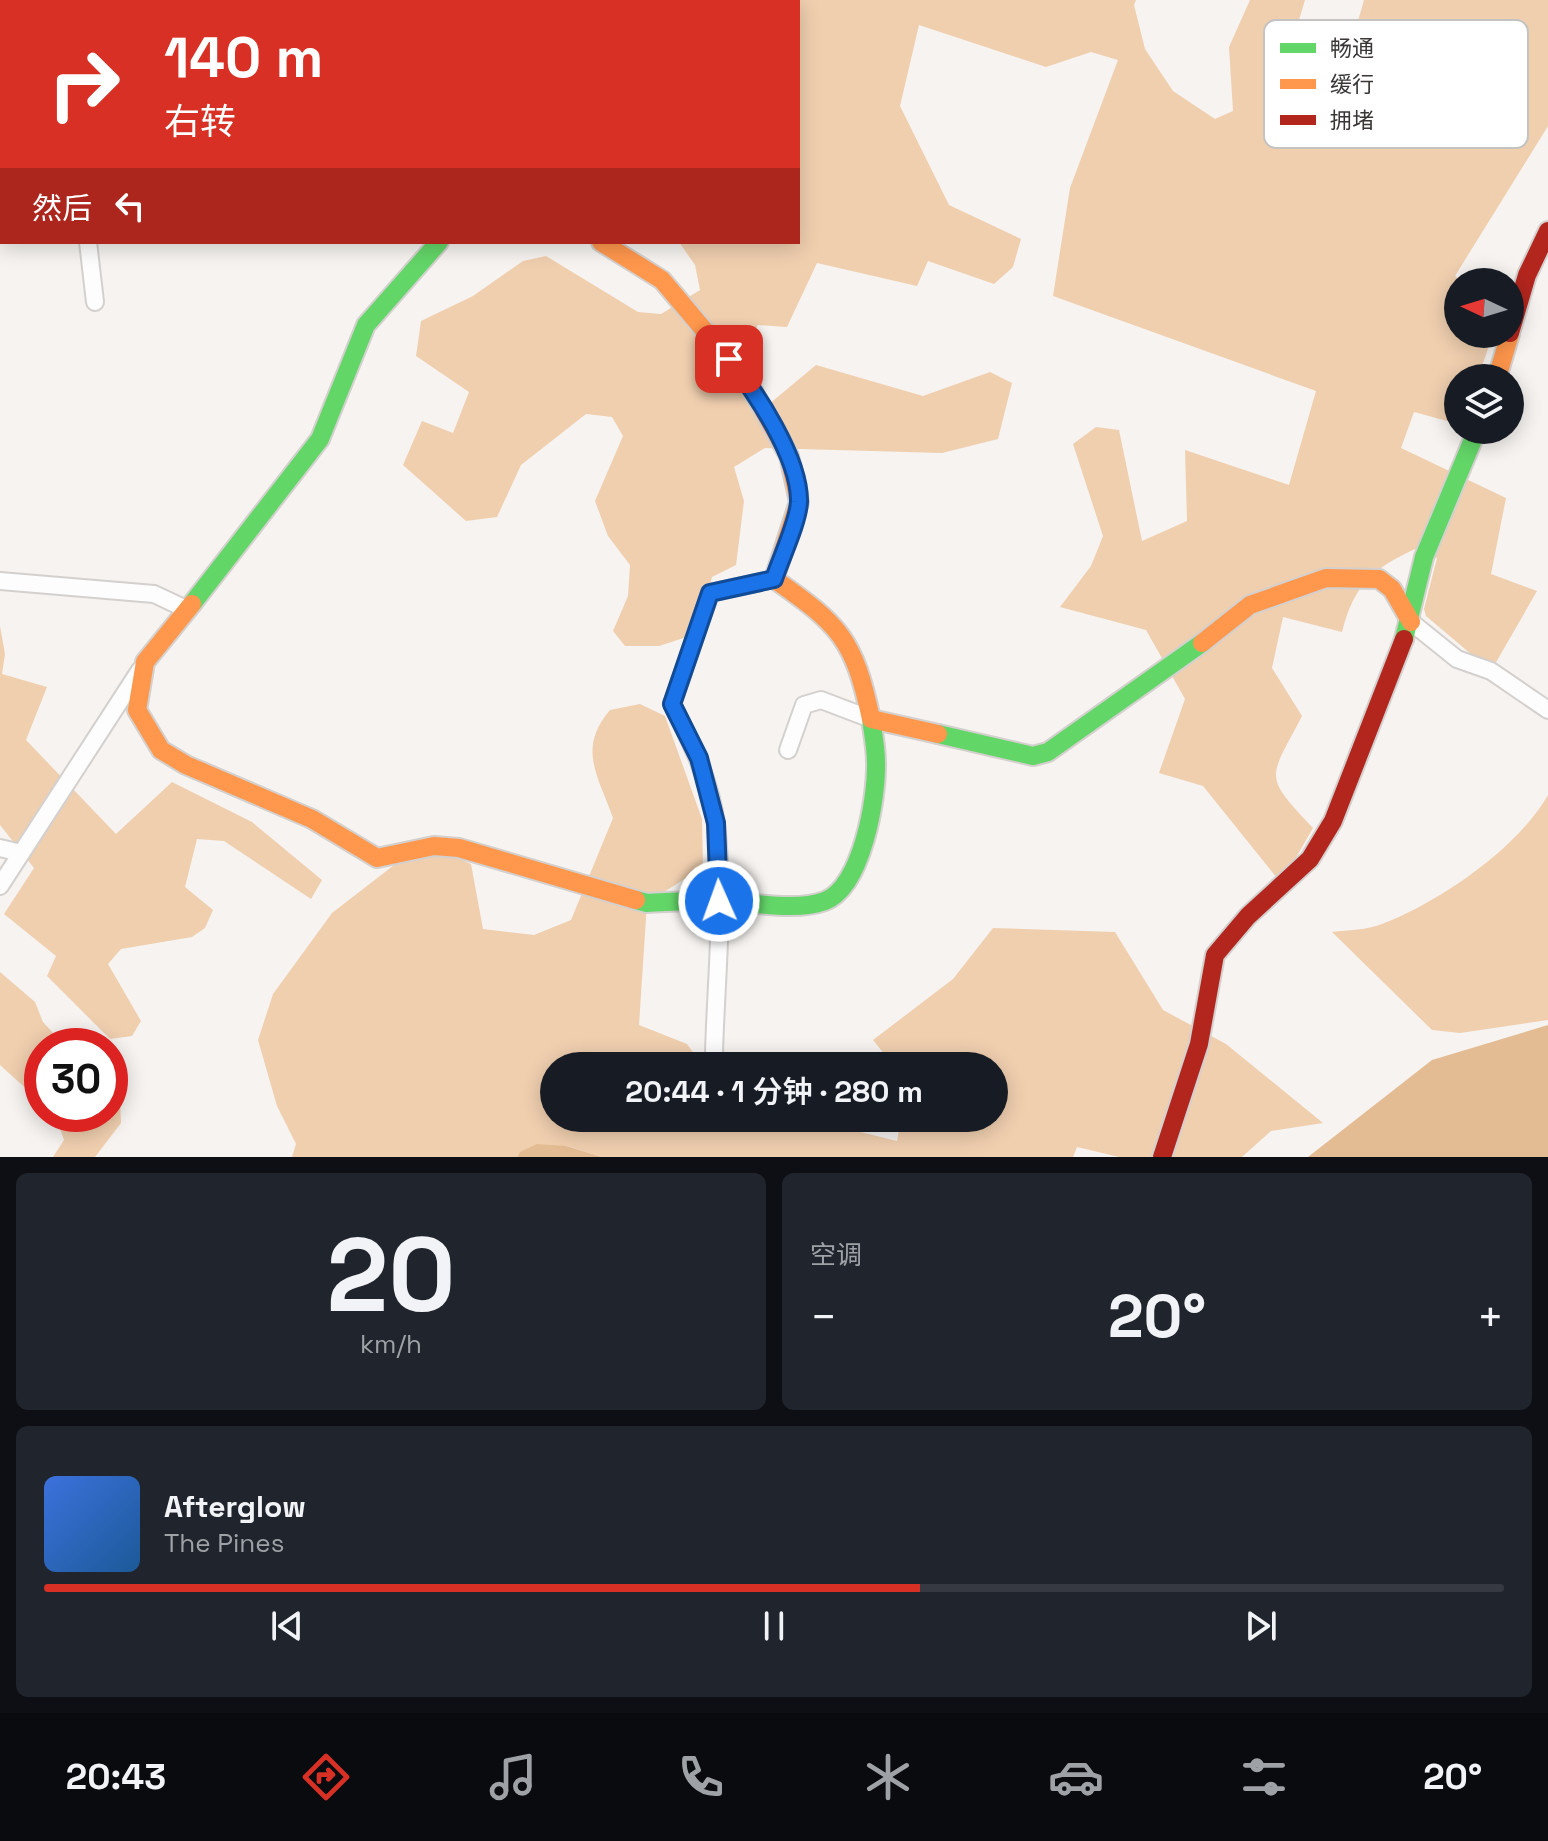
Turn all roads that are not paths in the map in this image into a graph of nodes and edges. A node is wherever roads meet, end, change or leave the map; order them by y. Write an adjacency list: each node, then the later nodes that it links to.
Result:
1 (1548, 231): 5 (street)
2 (88, 244): 6 (street)
3 (437, 244): 11 (street)
4 (604, 244): 9 (street)
5 (1524, 285)
6 (95, 302)
7 (1471, 444): 8 (street)
8 (1399, 574): 12 (street); 12 (street); 15 (street)
9 (774, 579): 15 (street); 20 (street)
10 (0, 581): 11 (street)
11 (186, 609): 13 (street)
12 (1411, 622): 14 (street); 22 (street)
13 (145, 662): 18 (street); 20 (street)
14 (1548, 710)
15 (871, 719): 16 (street); 20 (street)
16 (788, 750)
17 (0, 848): 18 (street)
18 (21, 853): 19 (street)
19 (0, 886)
20 (719, 901): 21 (street)
21 (714, 1052)
22 (1162, 1157)

